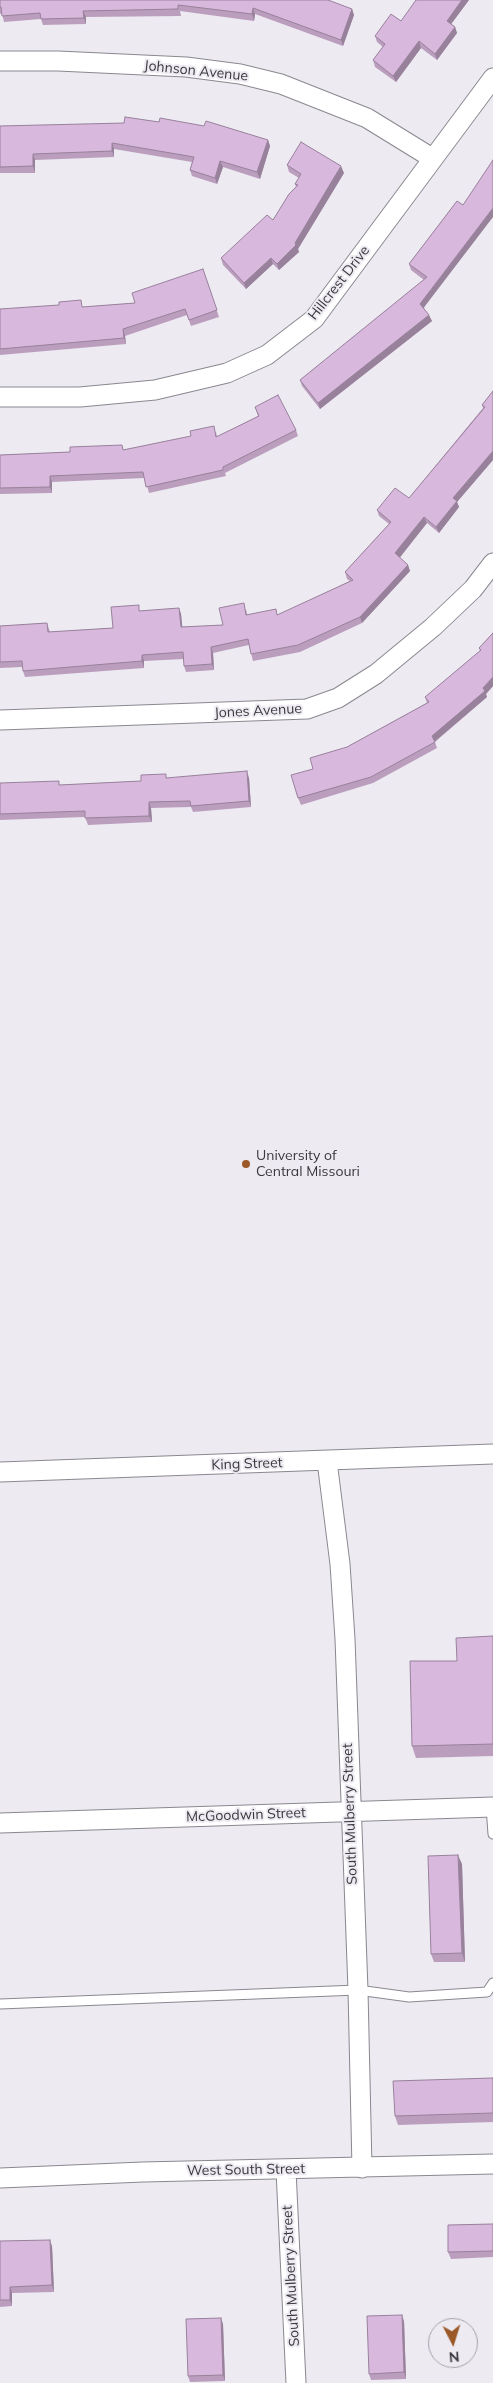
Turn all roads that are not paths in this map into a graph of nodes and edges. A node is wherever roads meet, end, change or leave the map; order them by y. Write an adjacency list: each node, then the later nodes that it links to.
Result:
1 (0, 62): 3 (street, Johnson Avenue)
2 (493, 78): 3 (street, Hillcrest Drive)
3 (432, 158): 4 (street, Hillcrest Drive)
4 (0, 397)
5 (493, 563): 6 (street, Jones Avenue)
6 (0, 720)
7 (493, 1454): 8 (street, King Street)
8 (327, 1461): 9 (street, King Street); 11 (street, South Mulberry Street)
9 (0, 1472)
10 (492, 1807): 11 (street, McGoodwin Street); 13 (lane)
11 (350, 1811): 12 (street, McGoodwin Street); 15 (street, South Mulberry Street)
12 (0, 1823)
13 (493, 1834)
14 (493, 1984): 15 (lane)
15 (358, 1990): 16 (lane); 18 (street, South Mulberry Street)
16 (0, 2004)
17 (493, 2164): 18 (street, West South Street)
18 (362, 2168): 19 (street, West South Street)
19 (286, 2170): 20 (street, West South Street); 21 (street, South Mulberry Street)
20 (0, 2178)
21 (296, 2383)

